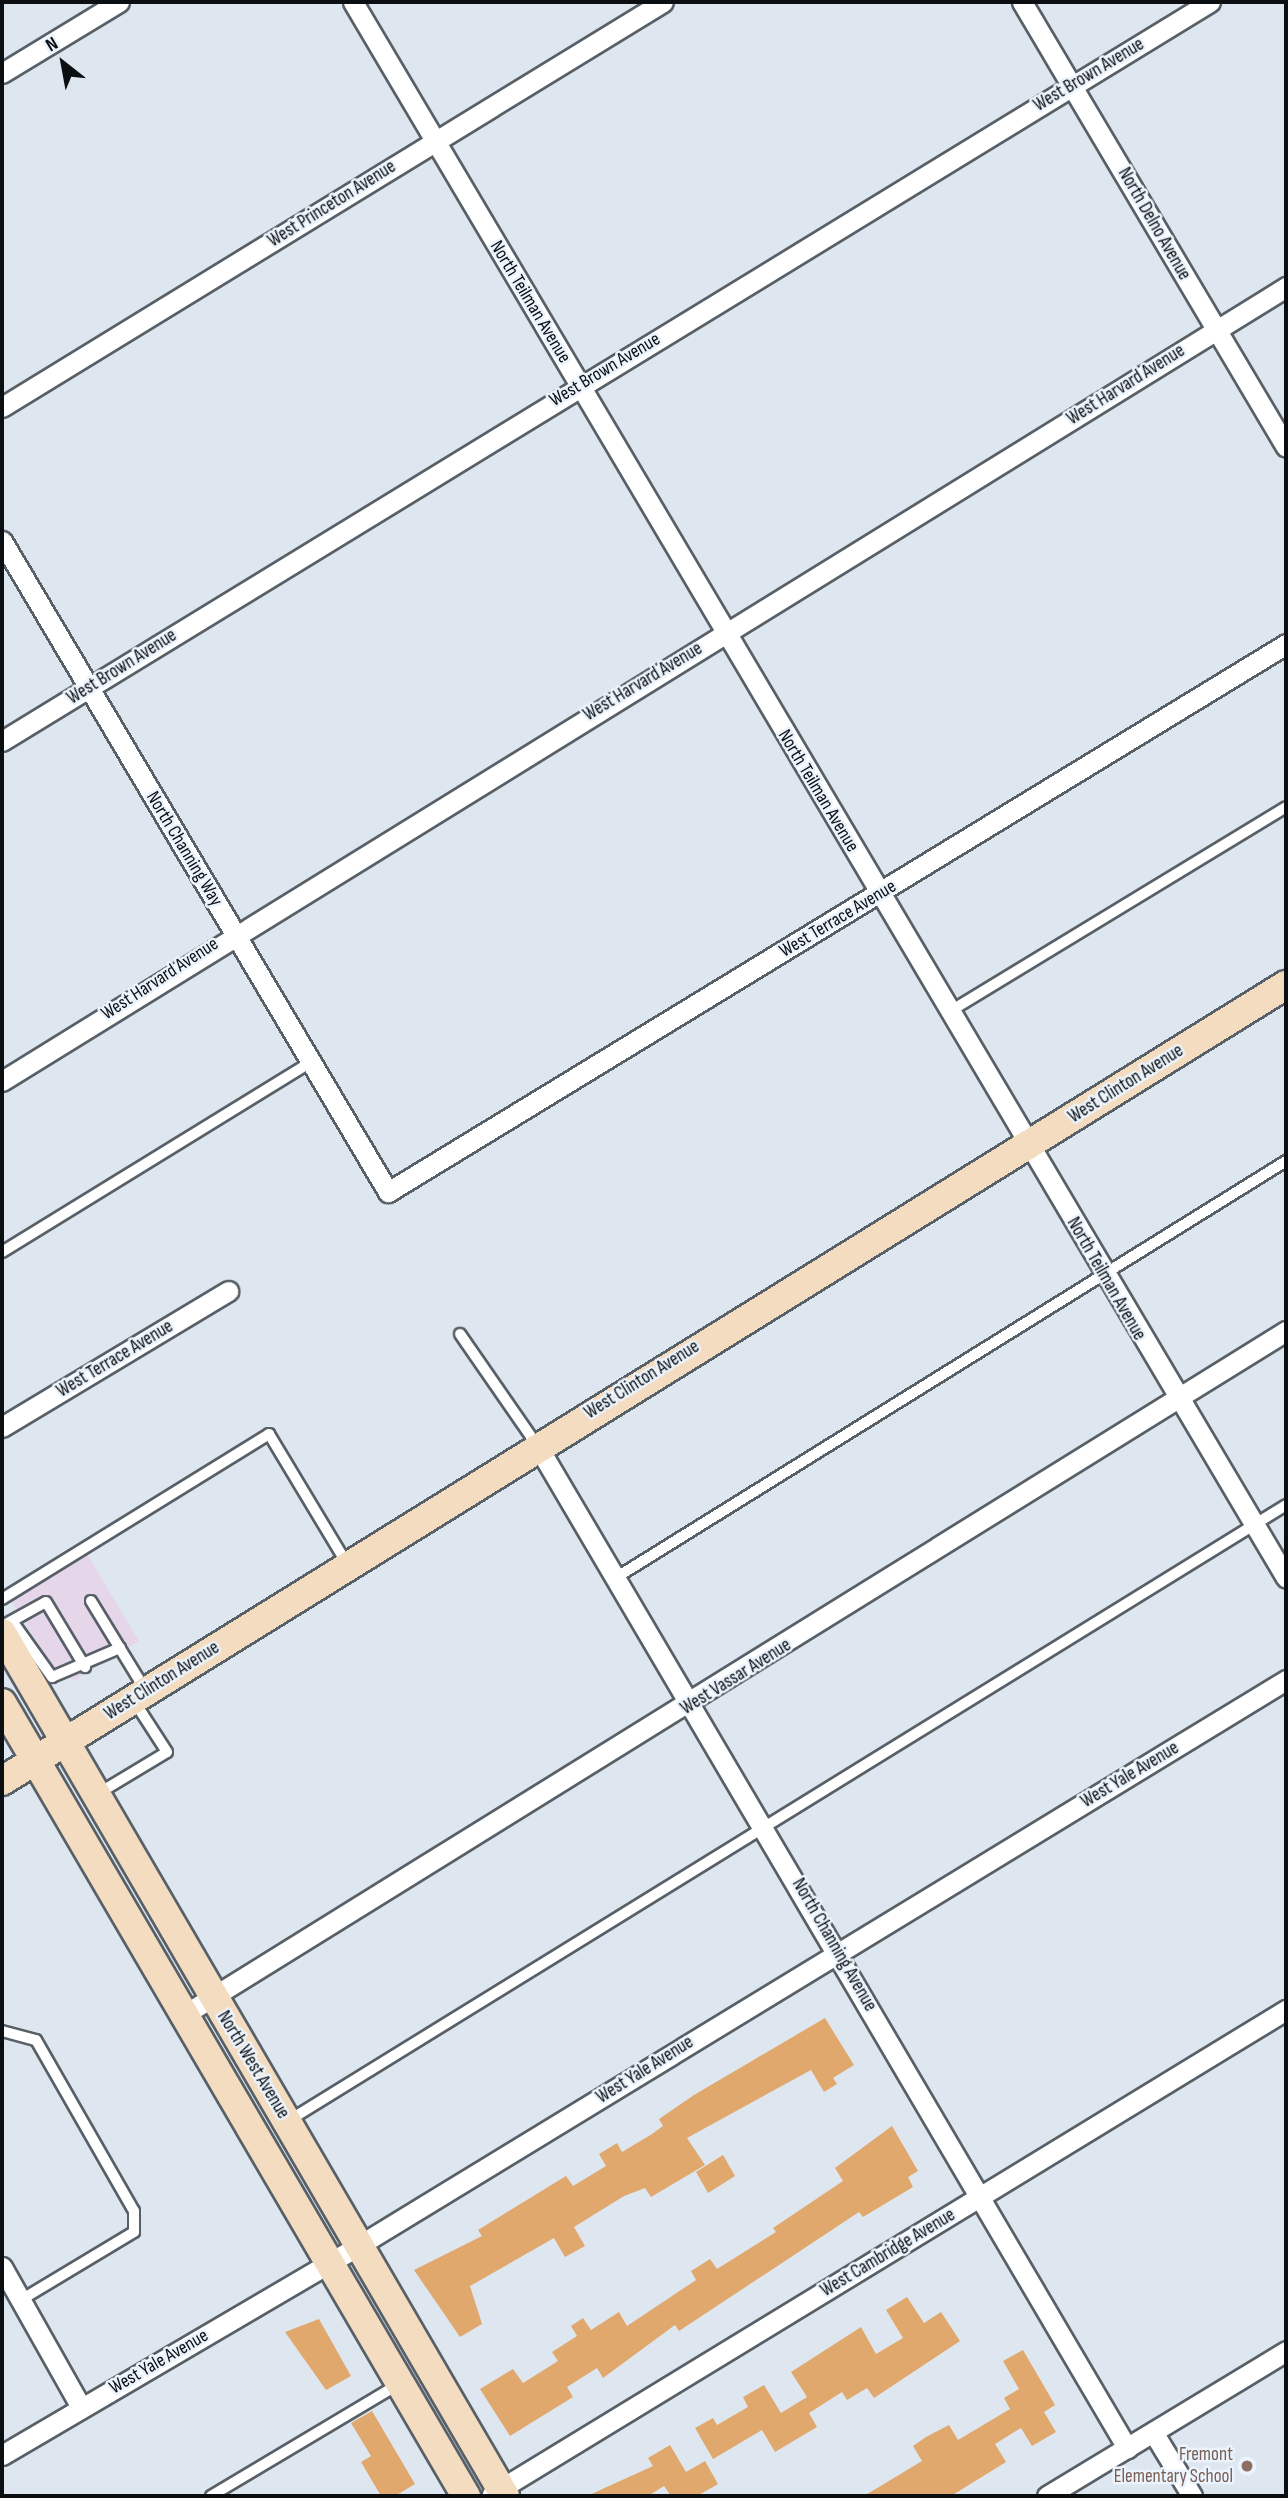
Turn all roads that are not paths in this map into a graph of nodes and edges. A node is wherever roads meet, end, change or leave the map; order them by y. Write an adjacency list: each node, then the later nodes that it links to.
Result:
1 (119, 2): 6 (street)
2 (353, 2): 8 (street, North Teilman Avenue)
3 (663, 2): 8 (street, West Princeton Avenue)
4 (1022, 2): 7 (street, North Delno Avenue)
5 (1210, 2): 7 (street, West Brown Avenue)
6 (2, 74)
7 (1073, 85): 10 (street, North Delno Avenue); 11 (street, West Brown Avenue)
8 (435, 142): 11 (street, North Teilman Avenue); 12 (street, West Princeton Avenue)
9 (1286, 287): 10 (street, West Harvard Avenue)
10 (1216, 330): 13 (street, North Delno Avenue); 15 (street, West Harvard Avenue)
11 (580, 386): 15 (street, North Teilman Avenue); 17 (street, West Brown Avenue)
12 (2, 407)
13 (1286, 447)
14 (2, 541): 17 (street, North Channing Way)
15 (724, 632): 20 (street, North Teilman Avenue); 21 (street, West Harvard Avenue)
16 (1286, 644): 20 (street, West Terrace Avenue)
17 (89, 688): 18 (street, West Brown Avenue); 21 (street, North Channing Way)
18 (2, 741)
19 (1286, 807): 23 (lane)
20 (879, 894): 23 (street, North Teilman Avenue); 28 (street, West Terrace Avenue)
21 (233, 933): 24 (street, North Channing Way); 25 (street, West Harvard Avenue)
22 (1286, 985): 26 (main road, West Clinton Avenue)
23 (949, 1012): 26 (street, North Teilman Avenue)
24 (311, 1062): 28 (street, North Channing Way); 29 (lane)
25 (2, 1081)
26 (1028, 1144): 30 (street, North Teilman Avenue); 36 (main road, West Clinton Avenue)
27 (1286, 1161): 30 (lane)
28 (388, 1192)
29 (2, 1252)
30 (1105, 1276): 34 (street, North Teilman Avenue); 40 (lane)
31 (228, 1291): 35 (street, West Terrace Avenue)
32 (1286, 1331): 34 (street, West Vassar Avenue)
33 (460, 1334): 36 (lane)
34 (1176, 1398): 38 (street, North Teilman Avenue); 51 (street, West Vassar Avenue)
35 (2, 1427)
36 (537, 1445): 39 (main road, West Clinton Avenue); 40 (street, North Channing Avenue)
37 (1286, 1505): 38 (lane)
38 (1254, 1525): 41 (street, North Teilman Avenue); 56 (lane)
39 (348, 1564): 42 (lane); 49 (main road, West Clinton Avenue)
40 (617, 1577): 51 (street, North Channing Avenue)
41 (1286, 1578)
42 (2, 1599)
43 (91, 1601): 46 (lane)
44 (2, 1627): 45 (lane)
45 (7, 1627): 47 (lane); 47 (lane); 52 (main road, North West Avenue)
46 (120, 1648): 47 (lane); 49 (lane)
47 (85, 1667)
48 (1286, 1680): 57 (street, West Yale Avenue)
49 (140, 1695): 52 (main road, West Clinton Avenue); 55 (lane)
50 (2, 1703): 53 (main road, North West Avenue)
51 (694, 1704): 56 (street, North Channing Avenue); 58 (street, West Vassar Avenue)
52 (65, 1742): 53 (main road, West Clinton Avenue); 55 (main road, North West Avenue)
53 (36, 1760): 54 (main road, West Clinton Avenue); 60 (main road, North West Avenue)
54 (2, 1781)
55 (96, 1795): 58 (main road, North West Avenue)
56 (765, 1826): 57 (street, North Channing Avenue); 62 (lane)
57 (837, 1952): 63 (street, North Channing Avenue); 64 (street, West Yale Avenue)
58 (212, 1998): 60 (street, West Vassar Avenue); 62 (main road, North West Avenue)
59 (1286, 2010): 63 (street, West Cambridge Avenue)
60 (182, 2016): 65 (main road, North West Avenue)
61 (2, 2031): 67 (lane)
62 (287, 2122): 64 (main road, North West Avenue)
63 (981, 2197): 72 (street, North Channing Avenue); 74 (street, West Cambridge Avenue)
64 (358, 2246): 65 (street, West Yale Avenue); 74 (main road, North West Avenue)
65 (328, 2264): 69 (main road, North West Avenue); 70 (street, West Yale Avenue)
66 (4, 2276): 67 (street)
67 (21, 2300): 70 (street)
68 (1286, 2351): 71 (street)
69 (400, 2384): 75 (lane); 76 (main road, North West Avenue)
70 (81, 2407): 73 (street, West Yale Avenue)
71 (1153, 2432): 72 (street); 78 (street)
72 (1127, 2448): 77 (street)
73 (2, 2455)
74 (498, 2494)
75 (211, 2496)
76 (466, 2496)
77 (1046, 2496)
78 (1192, 2496)

